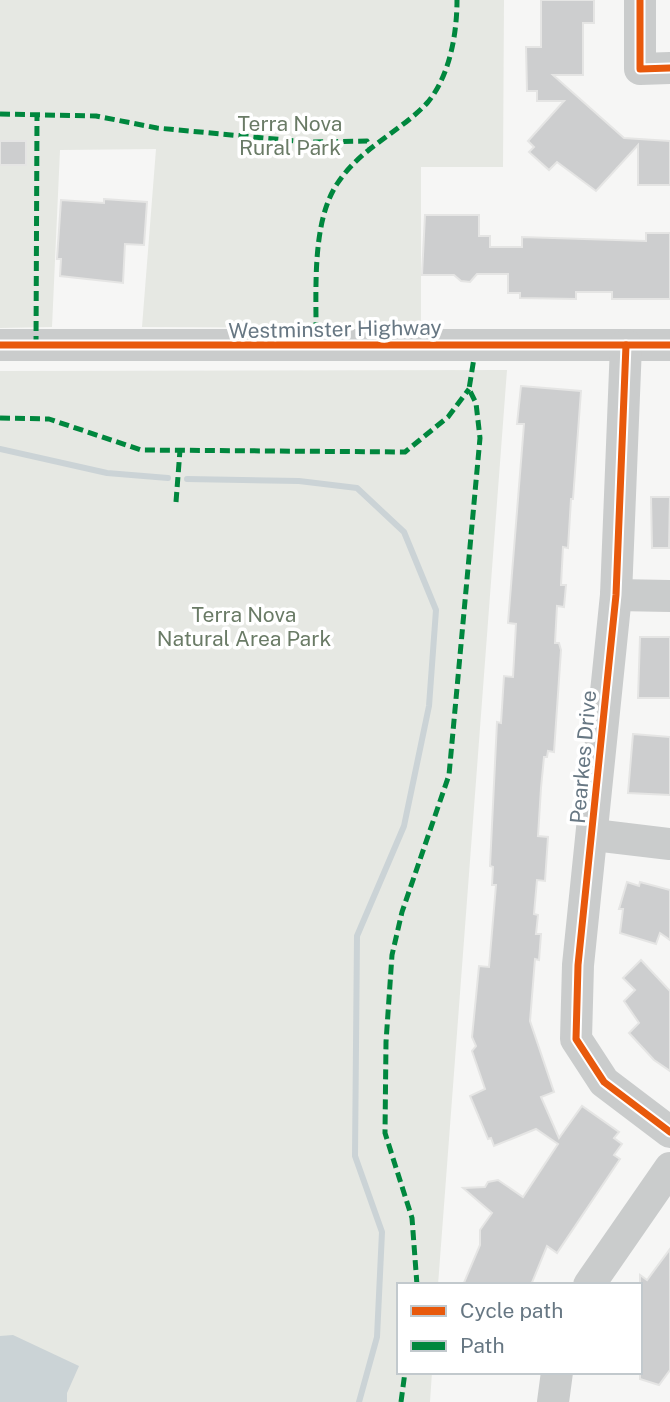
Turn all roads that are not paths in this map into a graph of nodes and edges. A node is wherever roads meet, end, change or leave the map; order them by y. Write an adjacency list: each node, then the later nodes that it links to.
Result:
1 (639, 0): 2 (street)
2 (670, 68)
3 (0, 345): 4 (street, Westminster Highway)
4 (626, 345): 5 (street, Westminster Highway); 6 (street, Pearkes Drive)
5 (670, 345)
6 (616, 595): 7 (street); 8 (street, Pearkes Drive)
7 (670, 596)
8 (594, 835): 9 (street); 10 (street, Pearkes Drive)
9 (670, 844)
10 (670, 1132)
11 (670, 1168): 12 (street)
12 (590, 1283)
13 (557, 1374): 14 (street)
14 (553, 1402)

